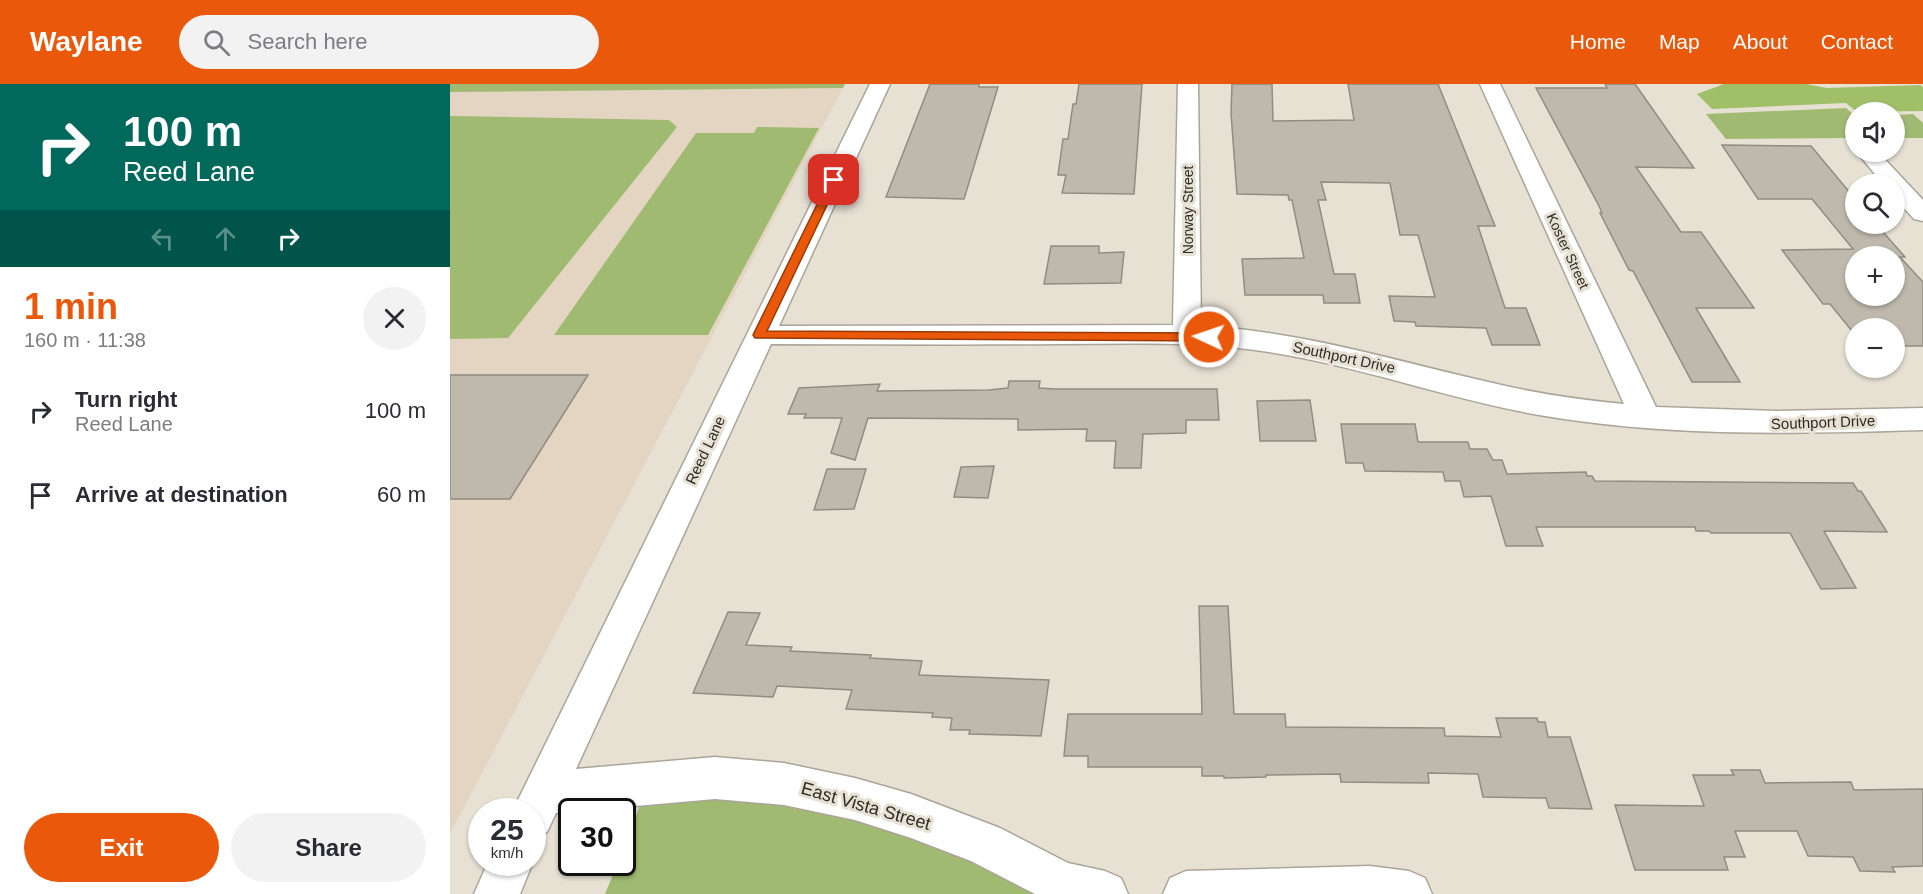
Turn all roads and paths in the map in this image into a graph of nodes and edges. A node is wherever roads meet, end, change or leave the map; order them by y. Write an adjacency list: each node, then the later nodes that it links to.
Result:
1 (880, 84): 6 (street, Reed Lane)
2 (1188, 84): 7 (street, Norway Street)
3 (1491, 84): 8 (street, Koster Street)
4 (1875, 162): 5 (street)
5 (1923, 214)
6 (759, 335): 7 (street, Southport Drive); 10 (street, Reed Lane)
7 (1187, 335): 8 (street, Southport Drive)
8 (1645, 417): 9 (street, Southport Drive)
9 (1923, 419)
10 (541, 798)
11 (546, 804): 14 (street, East Vista Street)
12 (505, 876): 13 (street)
13 (497, 894)
14 (1104, 894)
15 (1186, 894): 16 (street)
16 (1409, 894)

